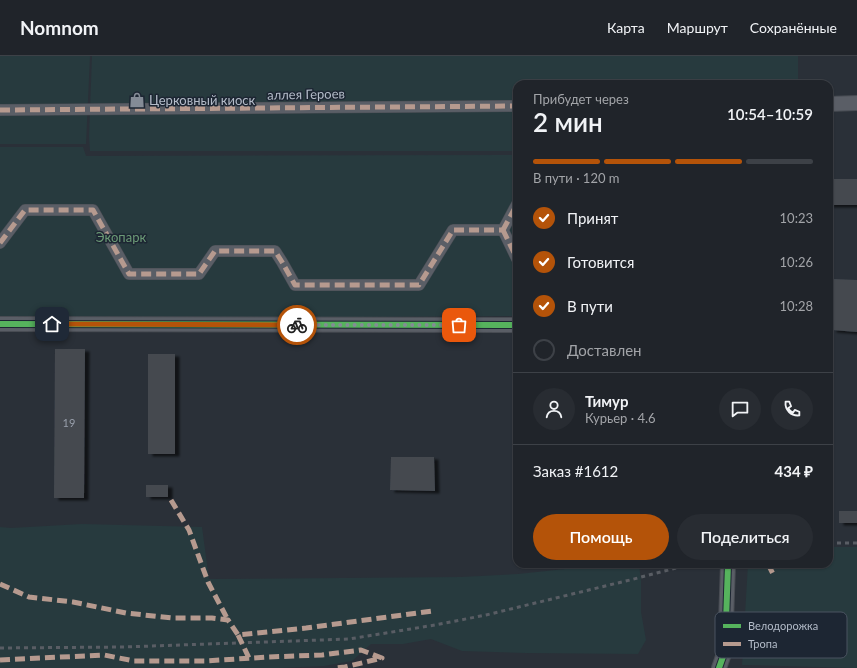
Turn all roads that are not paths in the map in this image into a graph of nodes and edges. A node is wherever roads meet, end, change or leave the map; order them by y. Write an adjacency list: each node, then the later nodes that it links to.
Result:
1 (857, 103): 2 (street)
2 (833, 104)
3 (513, 106): 4 (street, аллея Героев)
4 (0, 110)
5 (513, 211): 6 (street)
6 (503, 230): 7 (street); 8 (street)
7 (0, 243)
8 (513, 251)
9 (0, 324): 10 (street)
10 (513, 325)
11 (728, 568): 12 (street)
12 (726, 612)
13 (723, 658): 14 (street)
14 (719, 668)

